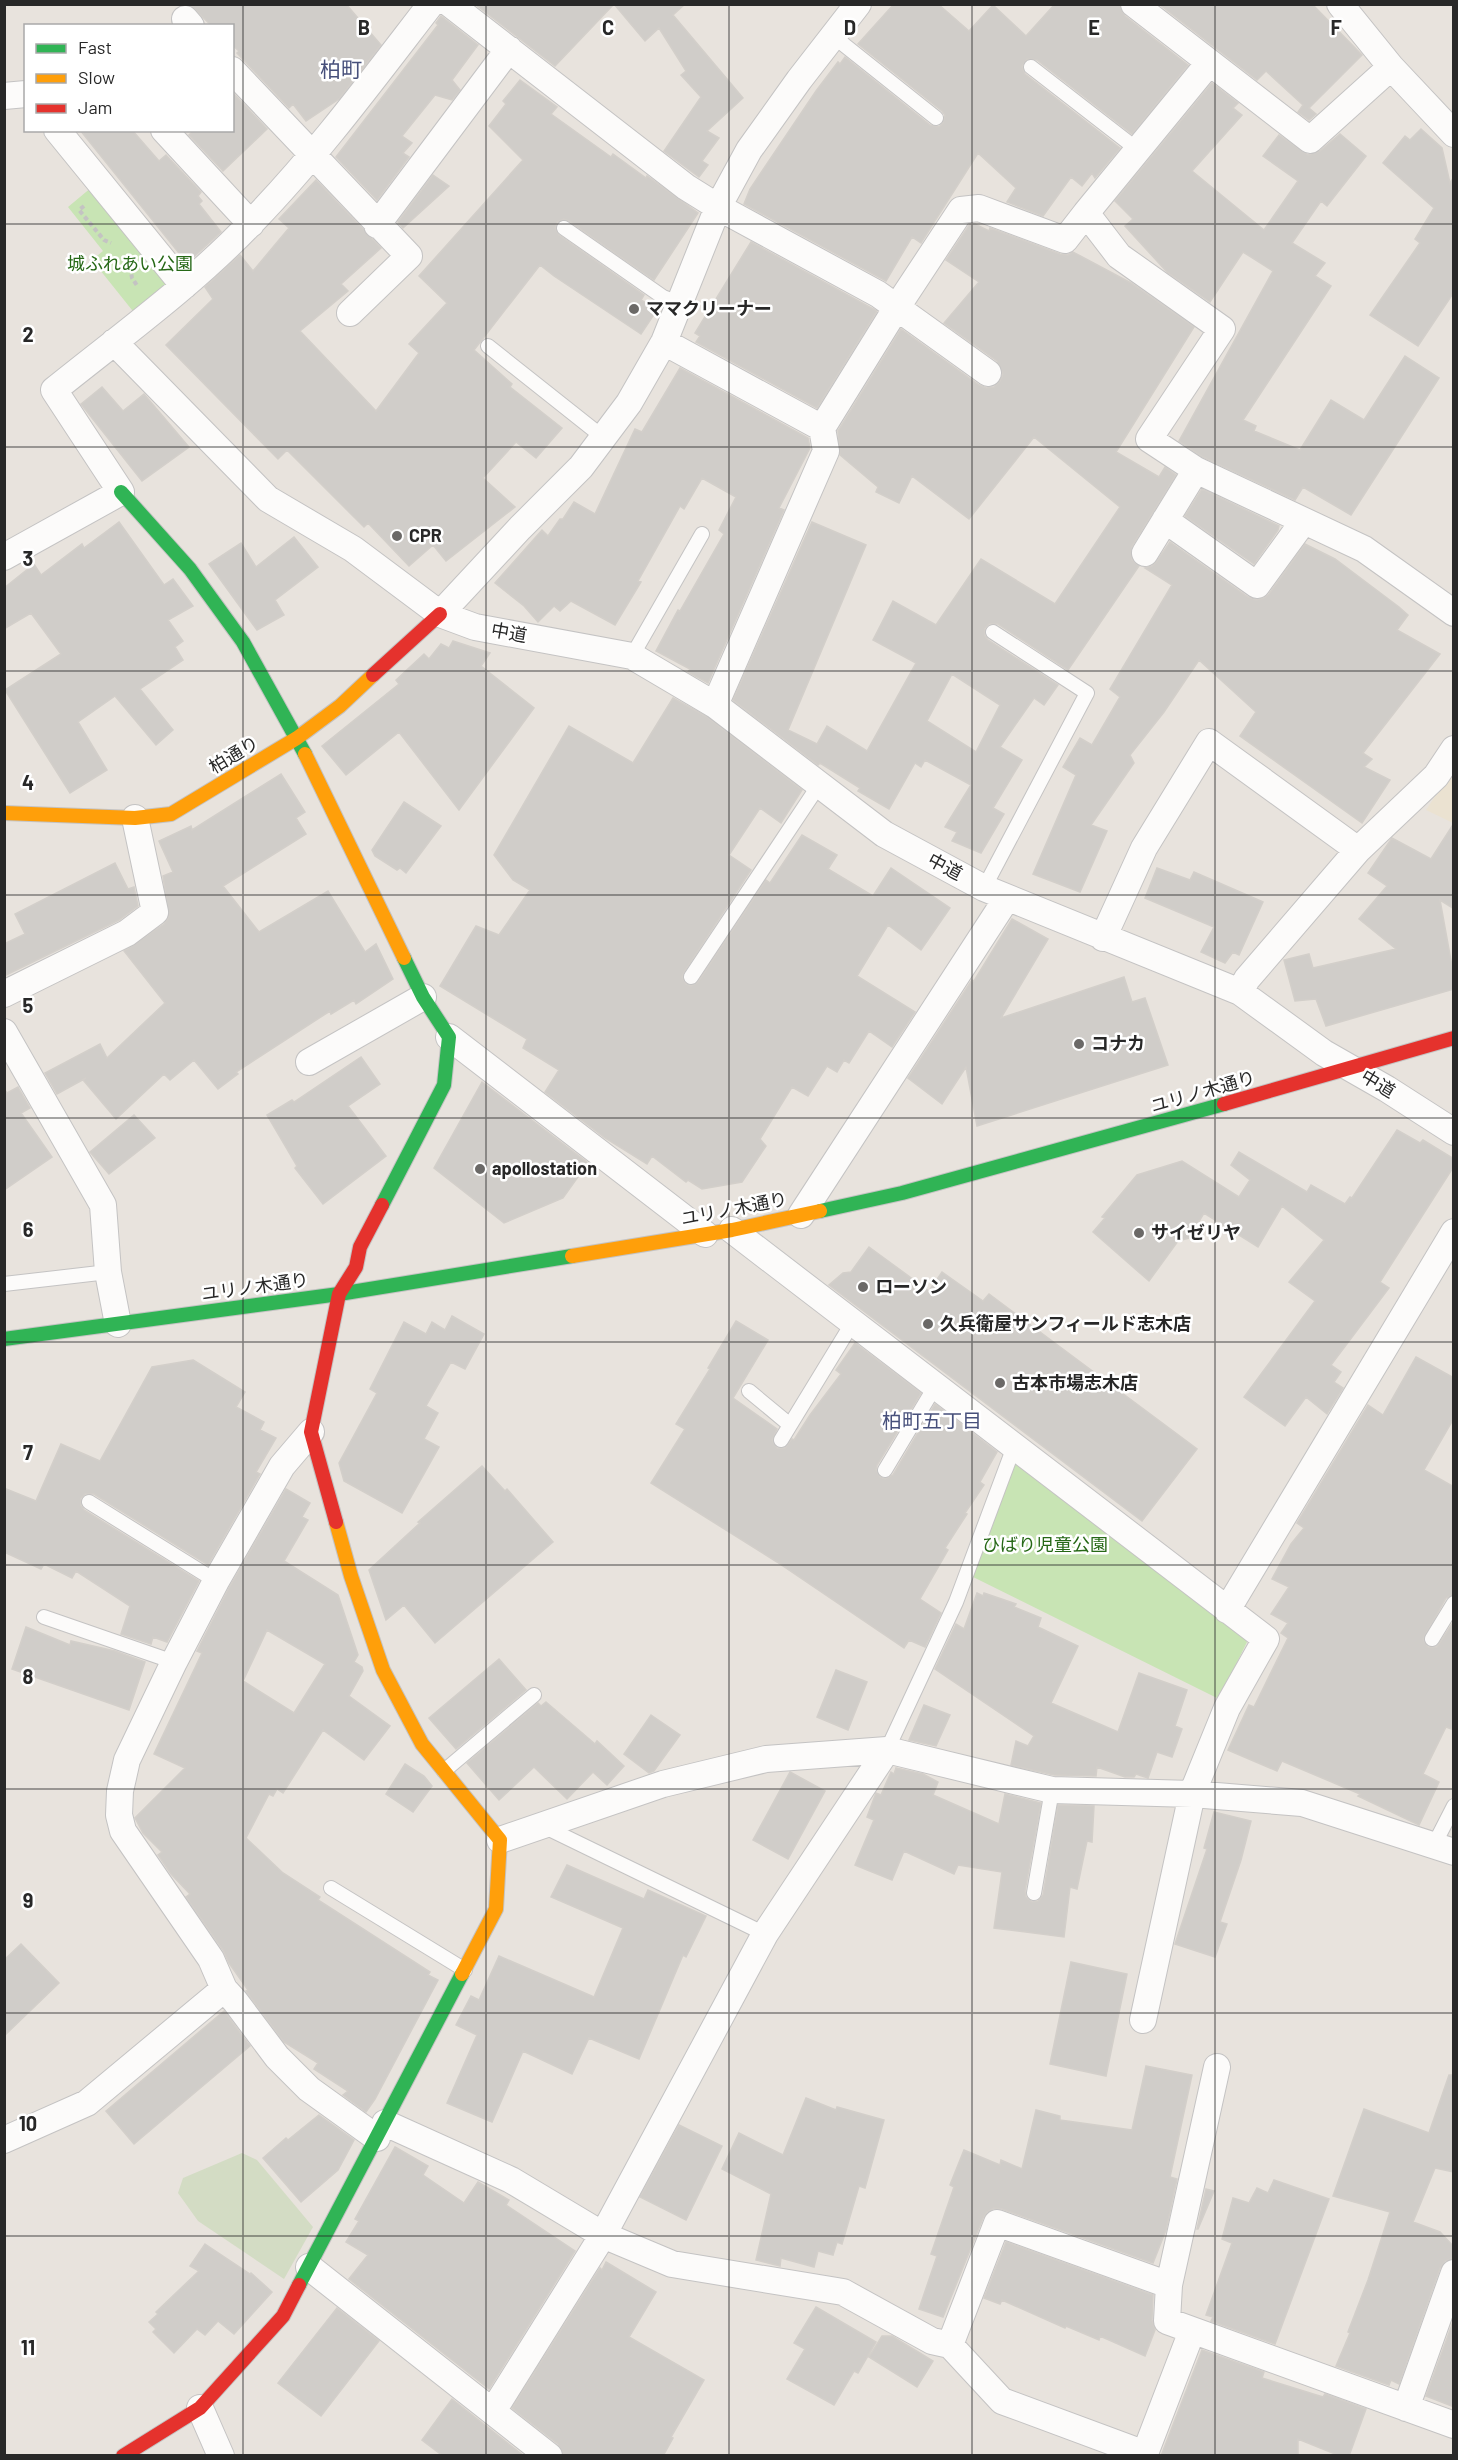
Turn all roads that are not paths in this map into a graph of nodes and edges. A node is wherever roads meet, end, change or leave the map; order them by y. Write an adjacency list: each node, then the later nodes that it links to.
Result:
1 (431, 4): 19 (street)
2 (450, 4): 7 (street)
3 (858, 4): 6 (street)
4 (1134, 4): 8 (street)
5 (1350, 9): 10 (street)
6 (833, 36): 14 (lane); 20 (street)
7 (509, 49): 20 (street); 23 (street)
8 (1209, 63): 10 (street); 18 (street)
9 (1031, 67): 18 (lane)
10 (1391, 67): 17 (street)
11 (234, 72): 19 (street)
12 (24, 94): 13 (street)
13 (4, 96)
14 (936, 118)
15 (59, 132): 25 (street)
16 (166, 132): 22 (street)
17 (1454, 134)
18 (1138, 150): 21 (street)
19 (313, 156): 22 (street); 23 (street)
20 (718, 207): 26 (street); 27 (street)
21 (1086, 213): 27 (street); 35 (street)
22 (250, 224): 25 (street)
23 (377, 225): 28 (street)
24 (564, 228): 26 (lane)
25 (184, 286): 29 (street)
26 (679, 303): 30 (street)
27 (897, 307): 32 (street); 33 (street)
28 (350, 313)
29 (114, 342): 36 (street); 43 (street, 中道)
30 (664, 342): 33 (street); 34 (street)
31 (488, 346): 34 (lane)
32 (988, 373)
33 (822, 428): 46 (street)
34 (604, 438): 43 (street)
35 (1196, 470): 37 (street); 38 (street)
36 (121, 492): 41 (street); 47 (street)
37 (1166, 520): 38 (street); 40 (street)
38 (1303, 522): 42 (street)
39 (702, 534): 45 (lane)
40 (1145, 553)
41 (4, 557)
42 (1454, 613)
43 (440, 614): 45 (street, 中道); 47 (street, 柏通り)
44 (993, 632): 53 (lane)
45 (632, 656): 46 (street, 中道)
46 (715, 705): 49 (street, 中道)
47 (297, 738): 51 (street, 柏通り); 58 (street)
48 (1454, 750): 52 (street)
49 (819, 786): 53 (street, 中道); 55 (lane)
50 (4, 813): 51 (street, 柏通り)
51 (135, 818): 57 (street)
52 (1358, 850): 54 (street); 56 (street)
53 (995, 893): 54 (street, 中道); 65 (street)
54 (1103, 938): 56 (street, 中道)
55 (692, 977)
56 (1240, 992): 63 (street, 中道)
57 (4, 994)
58 (423, 997): 60 (street); 62 (street)
59 (4, 1032): 69 (street)
60 (449, 1037): 68 (street); 71 (street)
61 (1454, 1038): 63 (street, ユリノ木通り)
62 (309, 1062)
63 (1350, 1068): 64 (street, 中道); 65 (street, ユリノ木通り)
64 (1454, 1132)
65 (801, 1215): 66 (street, ユリノ木通り)
66 (732, 1230): 68 (street, ユリノ木通り); 72 (street)
67 (1454, 1232): 85 (street)
68 (705, 1234): 71 (street, ユリノ木通り)
69 (108, 1272): 70 (lane); 73 (street)
70 (4, 1284)
71 (339, 1294): 73 (street, ユリノ木通り); 78 (street)
72 (853, 1322): 75 (street); 77 (lane)
73 (118, 1324): 74 (street, ユリノ木通り)
74 (4, 1339)
75 (936, 1385): 80 (street); 81 (lane)
76 (749, 1391): 77 (lane)
77 (790, 1425): 79 (lane)
78 (311, 1432): 83 (street); 91 (street)
79 (781, 1440)
80 (1015, 1444): 85 (street); 90 (lane)
81 (885, 1470)
82 (88, 1502): 83 (lane)
83 (216, 1581): 88 (street)
84 (1454, 1603): 87 (lane)
85 (1227, 1610): 93 (street)
86 (44, 1617): 88 (lane)
87 (1432, 1639)
88 (174, 1662): 102 (street)
89 (534, 1695): 91 (lane)
90 (886, 1750): 92 (street); 95 (street); 100 (street)
91 (444, 1771): 96 (street)
92 (1052, 1791): 93 (street); 99 (lane)
93 (1192, 1794): 97 (street); 103 (street)
94 (1454, 1806): 97 (lane)
95 (543, 1826): 96 (street); 100 (lane)
96 (500, 1840): 101 (street)
97 (1444, 1849)
98 (331, 1888): 101 (lane)
99 (1034, 1893)
100 (765, 1934): 107 (street)
101 (465, 1970): 105 (street)
102 (224, 1989): 105 (street); 106 (street)
103 (1143, 2020)
104 (1217, 2067): 110 (street)
105 (381, 2131): 107 (street); 108 (street)
106 (4, 2140)
107 (603, 2235): 112 (street); 115 (street)
108 (309, 2267): 113 (street); 115 (street)
109 (1452, 2281): 114 (street)
110 (1169, 2286): 111 (street); 112 (street)
111 (1192, 2331): 114 (street); 117 (street)
112 (950, 2345): 117 (street)
113 (200, 2408): 118 (street); 119 (street)
114 (1406, 2408): 116 (street)
115 (493, 2411): 120 (street)
116 (1454, 2425)
117 (1144, 2455)
118 (123, 2456)
119 (221, 2456)
120 (549, 2456)

